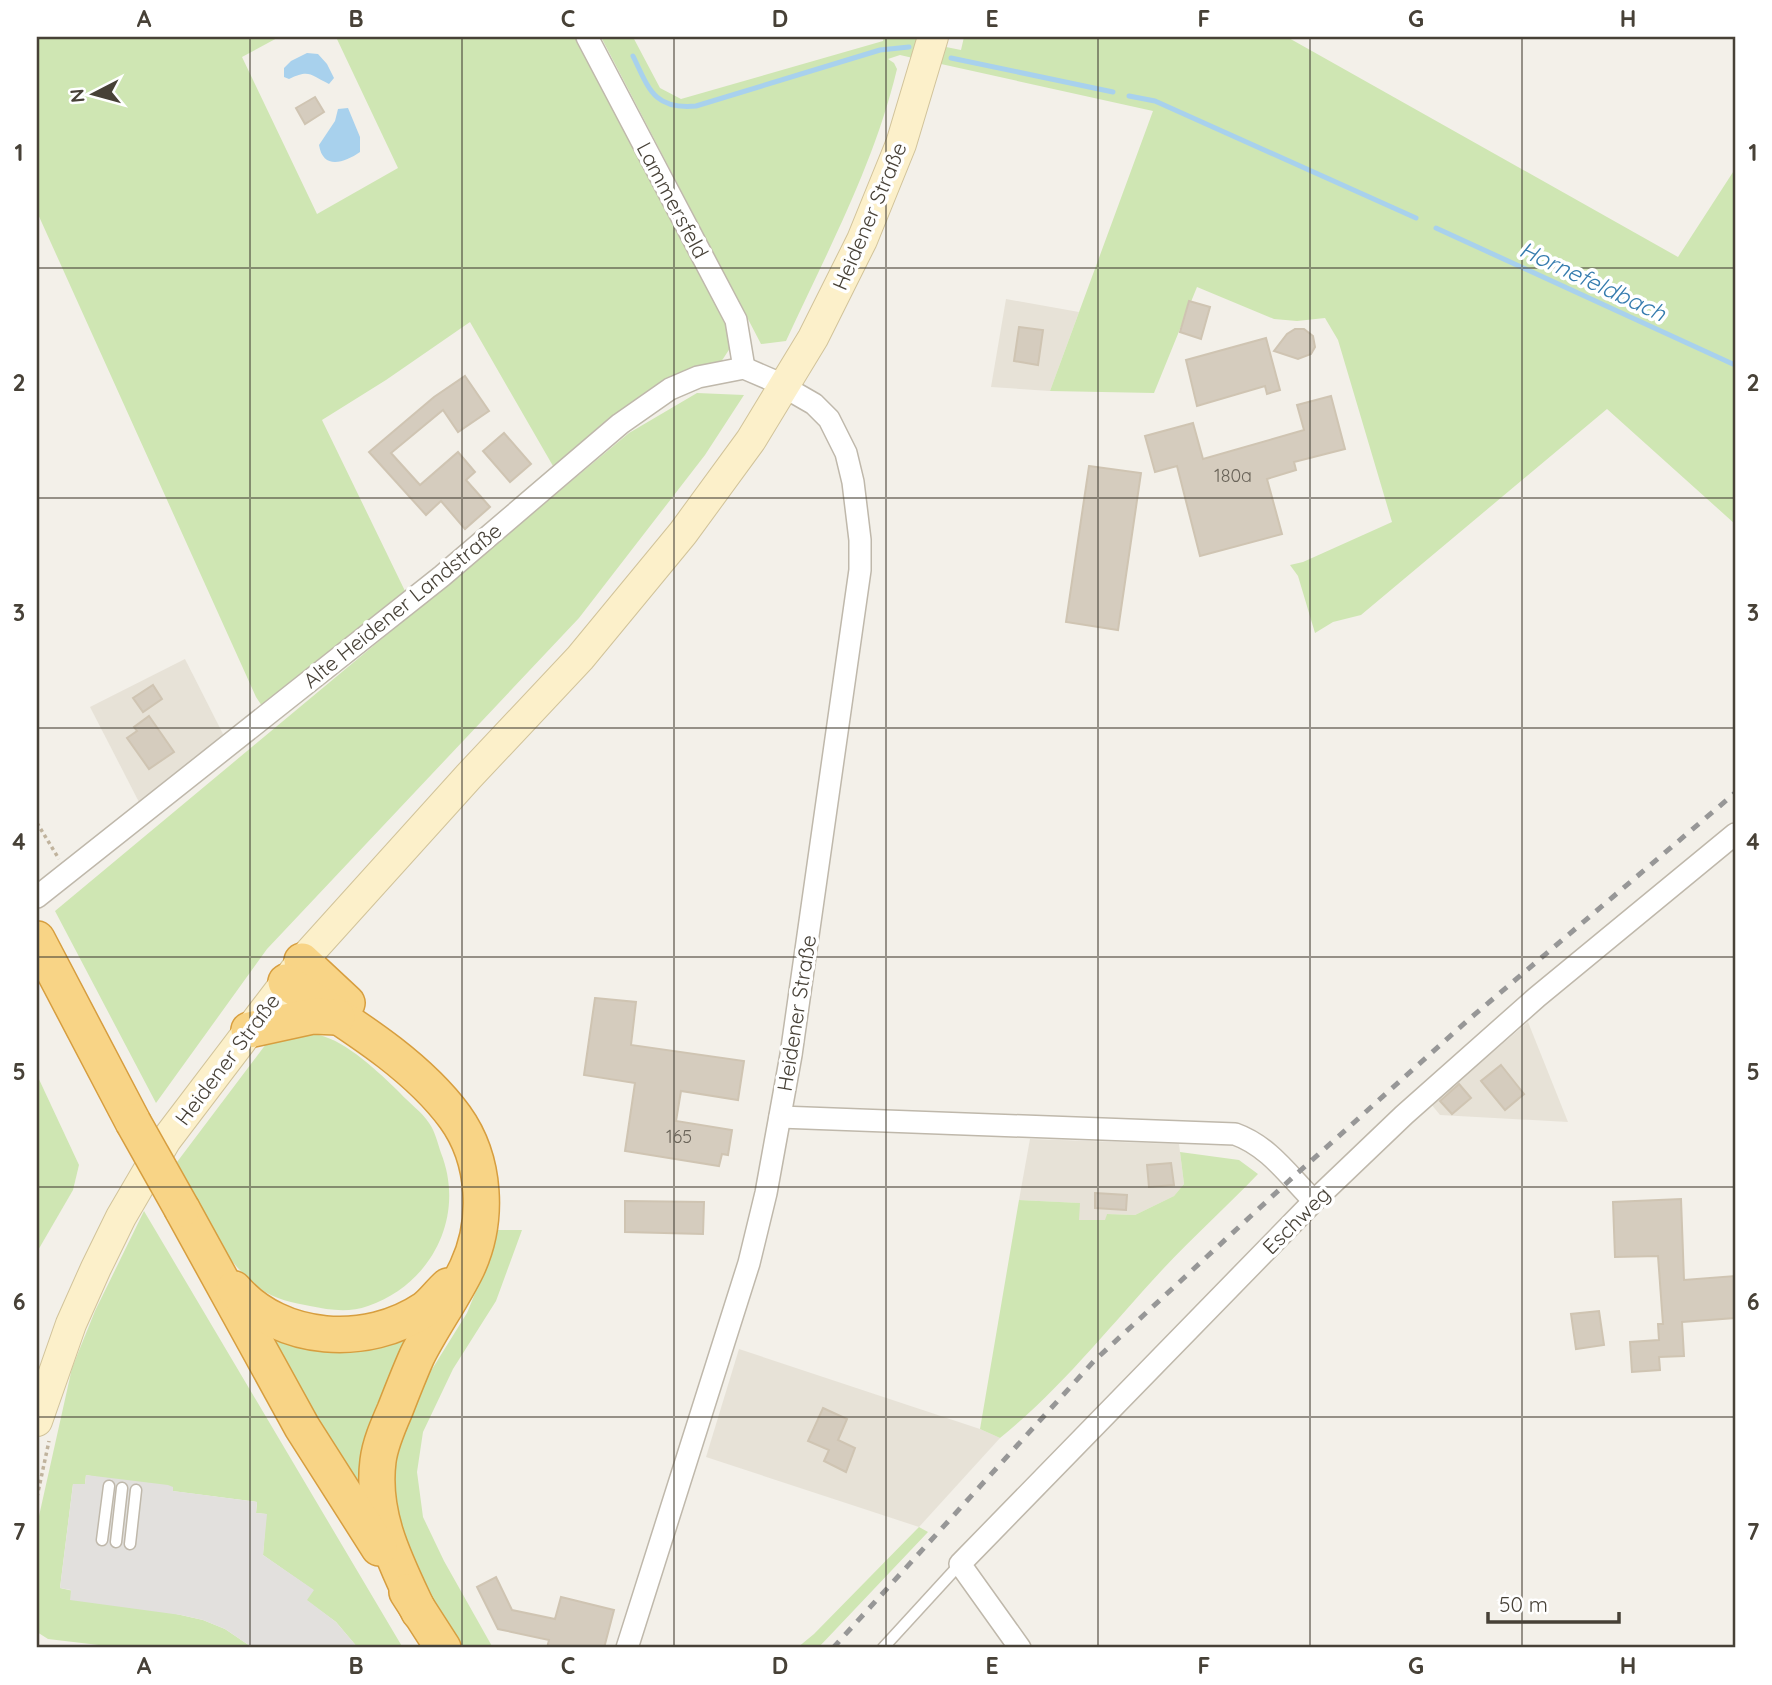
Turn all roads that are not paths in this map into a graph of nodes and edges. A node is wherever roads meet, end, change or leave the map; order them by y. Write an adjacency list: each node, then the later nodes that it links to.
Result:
1 (587, 37): 3 (street, Lammersfeld)
2 (933, 37): 4 (main road, Heidener Straße)
3 (744, 368): 4 (street); 6 (street, Alte Heidener Landstraße)
4 (785, 388): 8 (main road, Heidener Straße); 12 (street, Heidener Straße)
5 (1735, 834): 13 (street, Eschweg)
6 (37, 897)
7 (38, 953): 14 (highway, bridge)
8 (294, 971): 9 (highway); 10 (main road, Heidener Straße); 11 (highway)
9 (337, 1017): 10 (highway); 11 (highway)
10 (249, 1030): 16 (main road, Heidener Straße)
11 (378, 1046): 15 (highway)
12 (780, 1117): 13 (street); 27 (street, Heidener Straße)
13 (1314, 1201): 23 (street, Eschweg)
14 (176, 1217): 15 (highway); 24 (highway); 25 (highway)
15 (468, 1266): 24 (highway)
16 (37, 1421)
17 (108, 1486): 20 (lane)
18 (122, 1488): 21 (lane)
19 (136, 1490): 22 (lane)
20 (102, 1540)
21 (116, 1542)
22 (130, 1544)
23 (960, 1564): 28 (lane); 29 (street)
24 (419, 1612): 26 (highway)
25 (421, 1648)
26 (443, 1648)
27 (627, 1648)
28 (883, 1648)
29 (1020, 1648)

